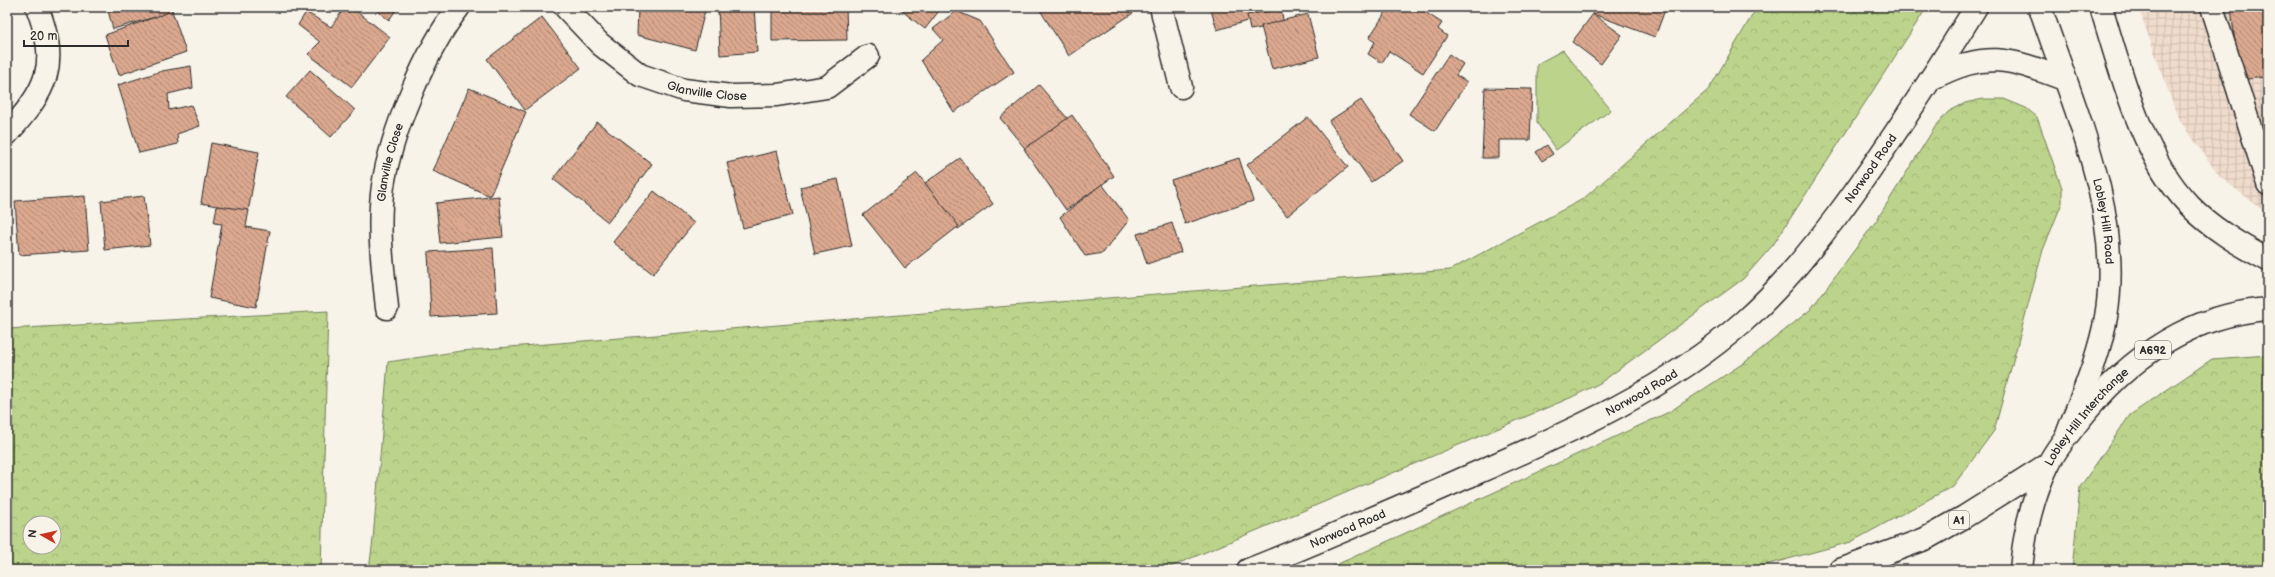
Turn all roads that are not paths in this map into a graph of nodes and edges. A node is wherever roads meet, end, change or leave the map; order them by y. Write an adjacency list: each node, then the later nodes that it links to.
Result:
1 (37, 7): 13 (main road)
2 (458, 7): 16 (main road, Glanville Close)
3 (565, 7): 9 (main road, Glanville Close)
4 (1161, 7): 12 (main road)
5 (1976, 7): 10 (main road, Norwood Road)
6 (2040, 7): 11 (main road, Lobley Hill Road)
7 (2101, 7): 15 (main road)
8 (2212, 7): 14 (main road)
9 (868, 56)
10 (1931, 79): 11 (main road); 21 (main road, Norwood Road)
11 (2064, 80): 18 (main road, Lobley Hill Road)
12 (1181, 87)
13 (7, 134)
14 (2268, 184)
15 (2268, 260)
16 (387, 308)
17 (2268, 309): 18 (main road, Lobley Hill Interchange / A692)
18 (2066, 437): 19 (main road, Lobley Hill Interchange / A692)
19 (2048, 464): 20 (main road, Lobley Hill Interchange / A692); 22 (main road, A1)
20 (2021, 563)
21 (1248, 570)
22 (1840, 570)

